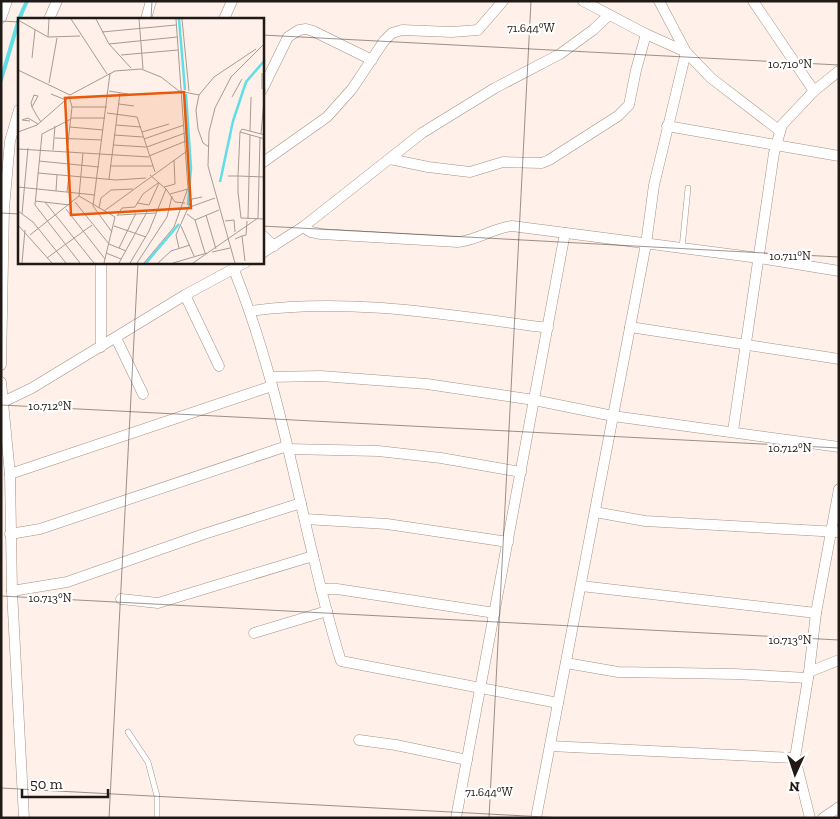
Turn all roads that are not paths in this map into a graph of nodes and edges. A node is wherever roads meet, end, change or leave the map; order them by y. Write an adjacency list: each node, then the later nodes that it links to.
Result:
1 (57, 1): 11 (street)
2 (151, 1): 12 (street)
3 (232, 1): 13 (street)
4 (503, 1): 16 (street)
5 (584, 1): 9 (street)
6 (659, 1): 15 (street)
7 (753, 1): 19 (street)
8 (4, 5): 10 (street)
9 (609, 15): 14 (street); 26 (street)
10 (1, 18)
11 (49, 18)
12 (146, 18)
13 (224, 18)
14 (646, 34): 15 (street); 26 (street)
15 (686, 52): 21 (street); 22 (street)
16 (372, 60): 18 (street); 27 (street)
17 (839, 71): 19 (street)
18 (264, 86)
19 (814, 91): 22 (street)
20 (18, 116): 23 (street)
21 (667, 126): 24 (street); 32 (street)
22 (780, 131): 24 (street)
23 (14, 140): 49 (street)
24 (776, 146): 25 (street); 36 (street)
25 (839, 156)
26 (390, 159): 29 (street)
27 (264, 162)
28 (688, 188): 34 (lane)
29 (303, 227): 30 (street); 33 (street)
30 (565, 233): 32 (street); 44 (street)
31 (264, 236): 33 (street)
32 (646, 244): 34 (street); 43 (street)
33 (274, 246): 35 (street)
34 (682, 248): 36 (street)
35 (264, 252)
36 (759, 258): 40 (street); 46 (street)
37 (101, 264): 47 (street)
38 (243, 264): 39 (street)
39 (234, 270): 41 (street); 42 (street)
40 (839, 271)
41 (185, 296): 45 (street); 50 (street)
42 (250, 311): 44 (street); 51 (street)
43 (630, 327): 46 (street); 56 (street)
44 (548, 328): 54 (street)
45 (116, 338): 47 (street); 53 (street)
46 (746, 345): 48 (street); 57 (street)
47 (102, 347): 55 (street)
48 (839, 359)
49 (1, 366)
50 (219, 366)
51 (271, 381): 54 (street); 59 (street); 61 (street)
52 (1, 382): 55 (street)
53 (143, 394)
54 (534, 400): 56 (street); 60 (street)
55 (3, 402): 61 (street)
56 (613, 416): 57 (street); 64 (street)
57 (733, 431): 58 (street)
58 (839, 447)
59 (288, 448): 60 (street); 63 (street); 67 (street)
60 (521, 472): 68 (street)
61 (10, 474): 67 (street)
62 (839, 489): 66 (street)
63 (301, 503): 65 (street); 72 (street)
64 (595, 512): 66 (street); 70 (street)
65 (305, 519): 68 (street); 69 (street)
66 (835, 531): 76 (street)
67 (10, 534): 72 (street)
68 (508, 542): 75 (street)
69 (313, 556): 71 (street); 73 (street)
70 (581, 586): 76 (street); 79 (street)
71 (321, 589): 74 (street); 75 (street)
72 (12, 591): 89 (street)
73 (121, 600)
74 (327, 611): 77 (street); 81 (street)
75 (494, 613): 81 (street)
76 (816, 613): 80 (street)
77 (254, 633)
78 (839, 660): 80 (street)
79 (566, 664): 80 (street); 82 (street)
80 (808, 675): 86 (street)
81 (480, 688): 82 (street); 87 (street)
82 (558, 703): 85 (street)
83 (128, 732): 90 (lane)
84 (359, 740): 87 (street)
85 (550, 746): 86 (street); 92 (street)
86 (795, 758): 93 (street)
87 (467, 760): 91 (street)
88 (838, 807): 94 (street)
89 (24, 818)
90 (157, 818)
91 (456, 818)
92 (536, 818)
93 (810, 818)
94 (823, 818)

